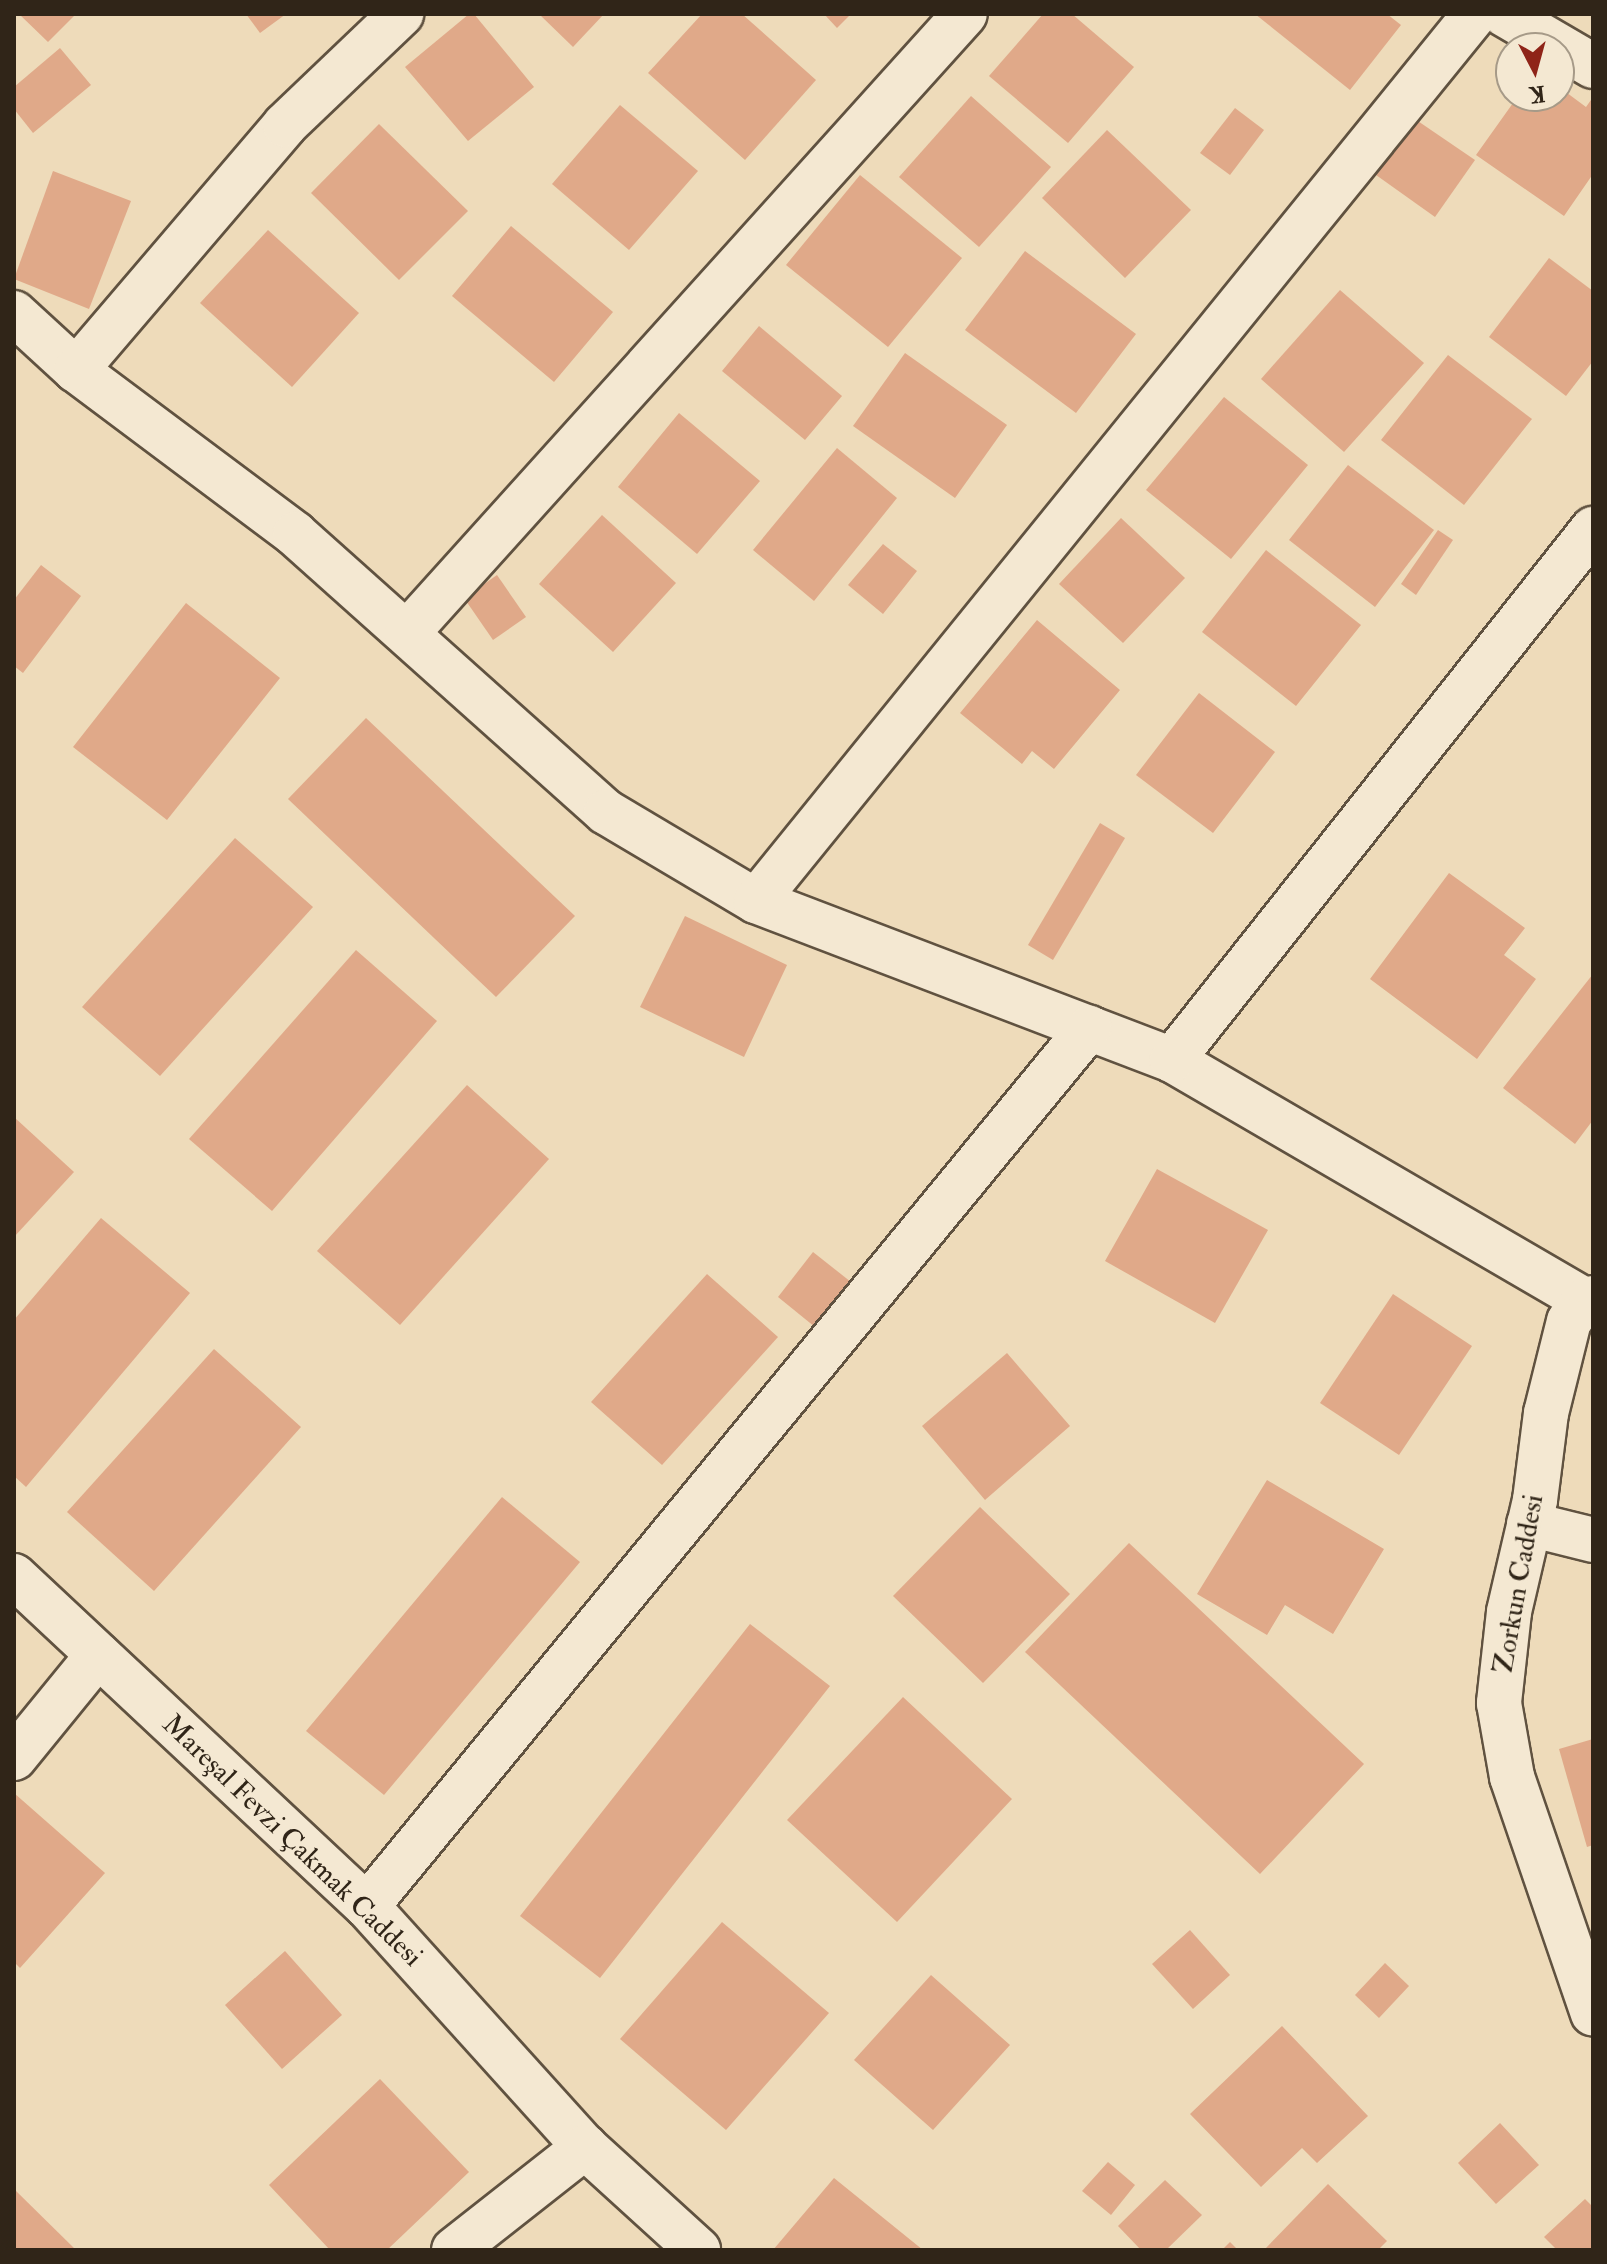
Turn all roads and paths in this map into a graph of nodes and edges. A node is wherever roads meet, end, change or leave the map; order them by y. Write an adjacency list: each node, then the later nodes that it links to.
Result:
1 (401, 14): 7 (street)
2 (965, 14): 9 (street)
3 (1475, 14): 10 (street)
4 (1504, 14): 5 (street)
5 (1593, 66)
6 (14, 313): 7 (street)
7 (76, 370): 9 (street)
8 (1593, 529): 12 (street)
9 (407, 633): 10 (street)
10 (756, 901): 11 (street)
11 (1089, 1028): 12 (street); 19 (street)
12 (1172, 1060): 13 (street)
13 (1589, 1299): 14 (street, Zorkun Caddesi)
14 (1529, 1524): 15 (street); 20 (street, Zorkun Caddesi)
15 (1593, 1540)
16 (14, 1576): 17 (street, Mareşal Fevzi Çakmak Caddesi)
17 (98, 1655): 18 (street); 19 (street, Mareşal Fevzi Çakmak Caddesi)
18 (14, 1758)
19 (367, 1906): 21 (street, Mareşal Fevzi Çakmak Caddesi)
20 (1593, 2013)
21 (585, 2147): 22 (street); 23 (street, Mareşal Fevzi Çakmak Caddesi)
22 (454, 2250)
23 (698, 2250)

